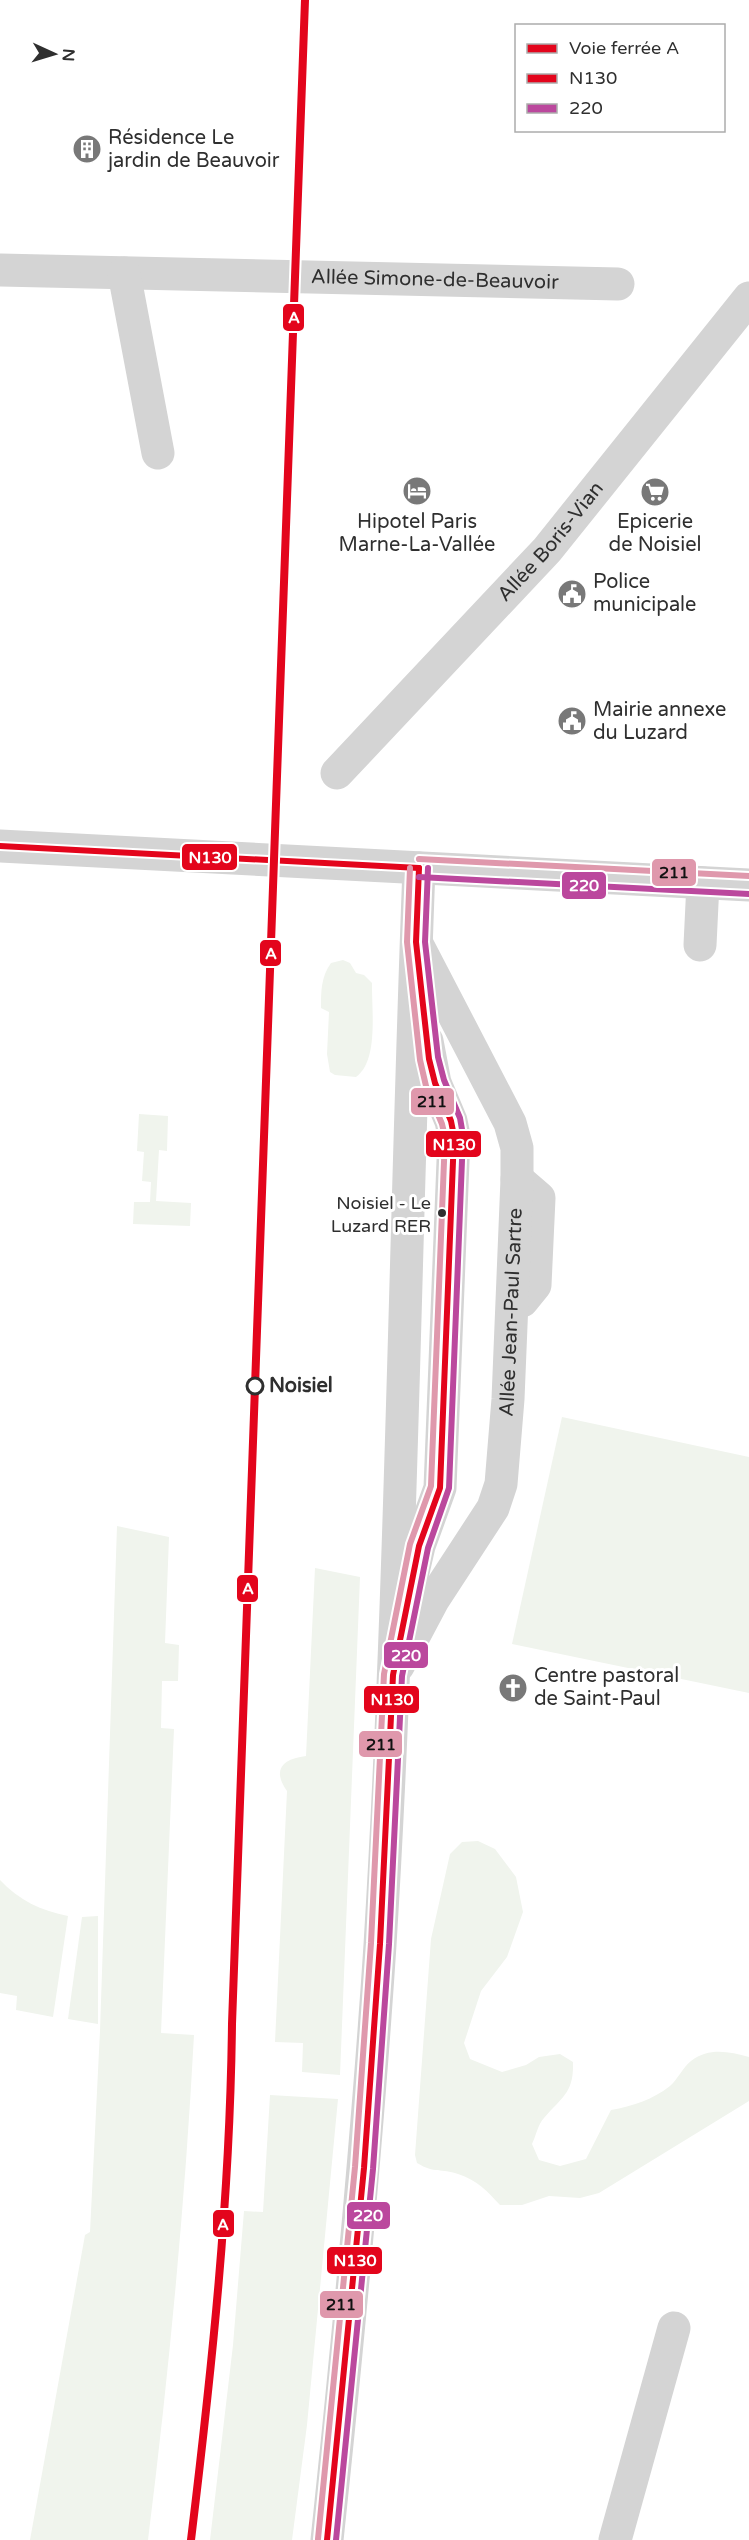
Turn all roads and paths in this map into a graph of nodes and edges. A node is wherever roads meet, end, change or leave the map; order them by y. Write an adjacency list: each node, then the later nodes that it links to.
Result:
1 (0, 270): 2 (street, Allée Simone-de-Beauvoir)
2 (124, 273): 3 (street, Allée Simone-de-Beauvoir); 5 (street)
3 (618, 284)
4 (749, 298): 6 (street, Allée Boris-Vian)
5 (158, 453)
6 (337, 773)
7 (0, 846): 8 (street)
8 (419, 868): 9 (street); 11 (street, Allée Jean-Paul Sartre)
9 (703, 883): 10 (street); 12 (street)
10 (749, 885)
11 (416, 942): 13 (street, Allée Jean-Paul Sartre); 13 (street); 13 (street, Allée Jean-Paul Sartre)
12 (700, 945)
13 (393, 1675): 15 (street, Allée Jean-Paul Sartre)
14 (674, 2328): 16 (street)
15 (327, 2540)
16 (615, 2540)

